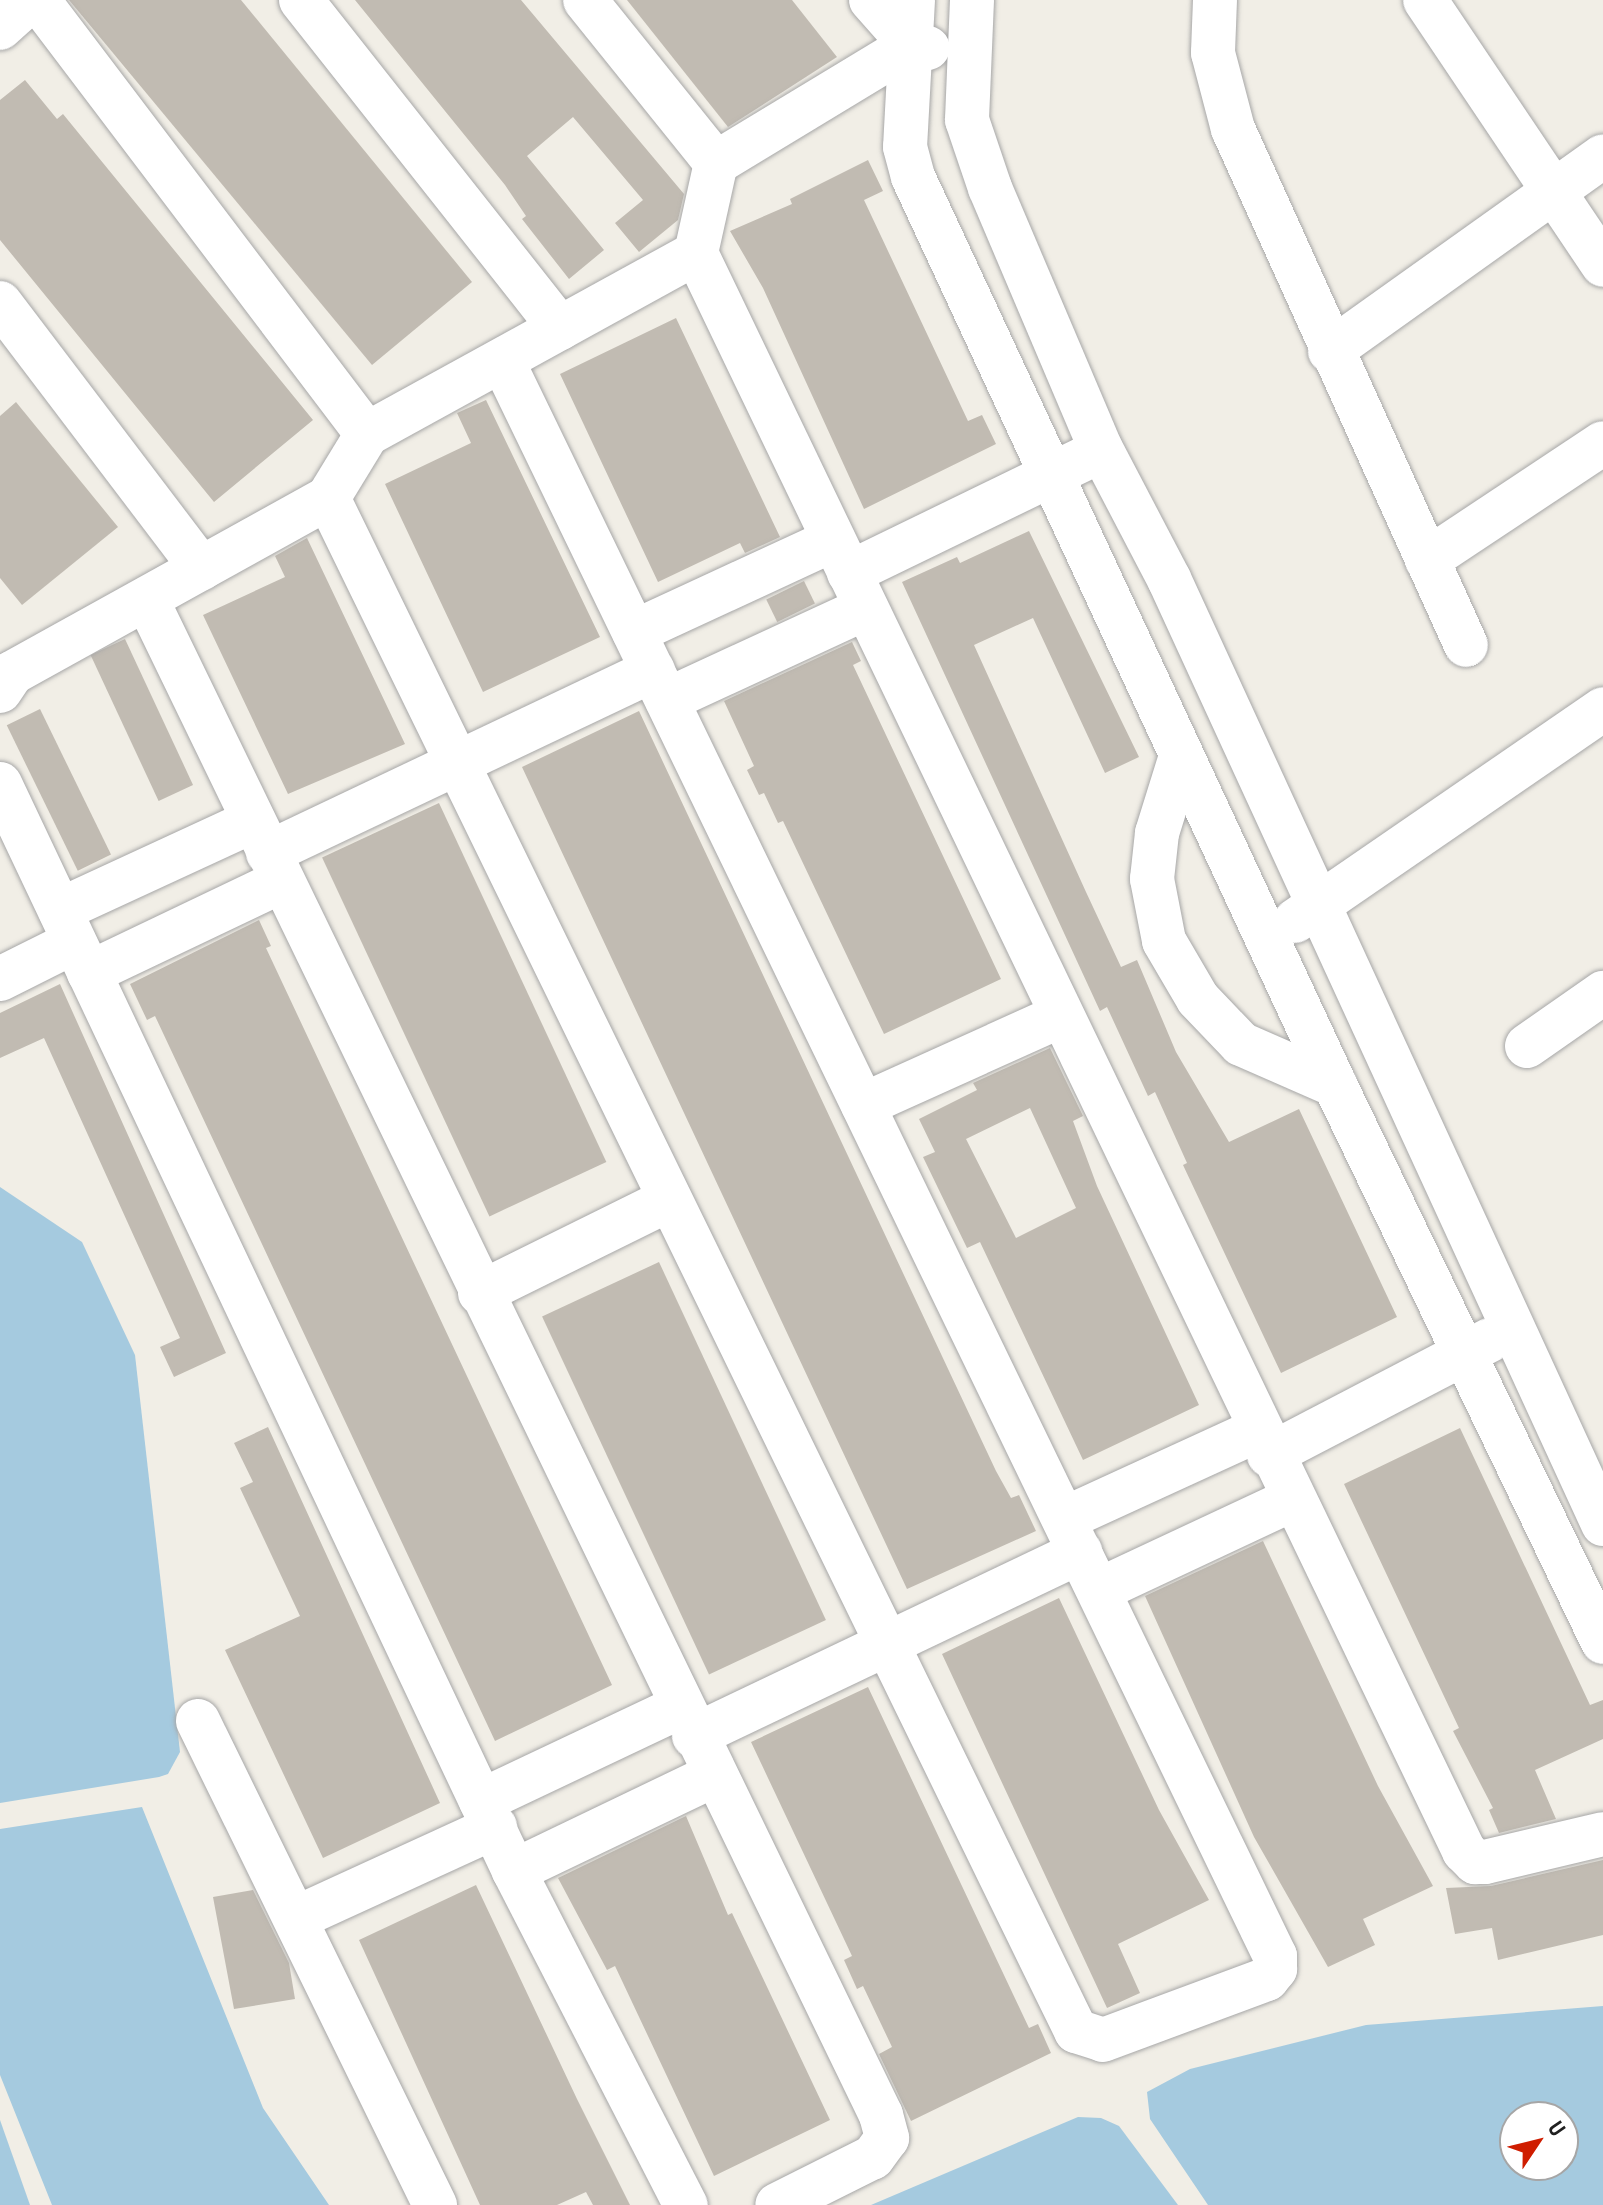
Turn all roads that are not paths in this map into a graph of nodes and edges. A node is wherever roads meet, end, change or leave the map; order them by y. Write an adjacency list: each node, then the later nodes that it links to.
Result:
1 (31, 0): 10 (street)
2 (38, 0): 22 (street)
3 (301, 0): 19 (street)
4 (585, 0): 14 (street)
5 (871, 0): 11 (street)
6 (913, 0): 11 (street)
7 (972, 0): 12 (street)
8 (1215, 0): 20 (street)
9 (1425, 0): 15 (street)
10 (0, 28)
11 (911, 45): 12 (street); 14 (street); 25 (street)
12 (967, 56): 24 (street)
13 (1603, 156): 15 (street)
14 (716, 163): 16 (street)
15 (1556, 190): 17 (street); 20 (street)
16 (696, 253): 19 (street); 29 (street)
17 (1603, 265)
18 (0, 303): 28 (street)
19 (560, 328): 21 (street)
20 (1330, 351): 27 (street)
21 (502, 360): 22 (street); 31 (street)
22 (367, 434): 26 (street)
23 (1603, 443): 27 (street)
24 (1101, 449): 25 (street); 40 (street)
25 (1056, 476): 29 (street); 36 (street)
26 (328, 498): 28 (street); 37 (street)
27 (1427, 560): 32 (street)
28 (201, 568): 30 (street)
29 (849, 574): 31 (street); 34 (street); 45 (street)
30 (147, 600): 33 (street); 39 (street)
31 (634, 632): 34 (street)
32 (1466, 645)
33 (4, 674)
34 (660, 685): 37 (street); 48 (street)
35 (1603, 709): 40 (street)
36 (1181, 756): 41 (street); 47 (street)
37 (456, 762): 39 (street); 49 (street)
38 (0, 784): 42 (street)
39 (268, 851): 42 (street); 42 (street); 50 (street)
40 (1318, 907): 41 (street); 51 (street)
41 (1269, 936): 47 (street)
42 (74, 942): 43 (street); 62 (street)
43 (0, 979)
44 (1603, 993): 46 (street)
45 (1060, 1016): 48 (street); 53 (street)
46 (1527, 1046)
47 (1335, 1085): 52 (street)
48 (863, 1105): 56 (street)
49 (668, 1200): 50 (street); 58 (street)
50 (480, 1293): 60 (street)
51 (1515, 1329): 52 (street); 55 (street)
52 (1465, 1350): 53 (street); 57 (street)
53 (1264, 1442): 54 (street); 56 (street)
54 (1291, 1500): 56 (street); 63 (street)
55 (1603, 1524)
56 (1081, 1553): 58 (street); 58 (street)
57 (1603, 1642)
58 (884, 1644): 60 (street)
59 (198, 1721): 65 (street)
60 (687, 1722): 61 (street); 62 (street)
61 (712, 1776): 64 (street); 68 (street)
62 (488, 1814): 64 (street); 65 (street)
63 (1603, 1834)
64 (514, 1871): 67 (street)
65 (296, 1918): 66 (street)
66 (435, 2205)
67 (686, 2205)
68 (777, 2205)

